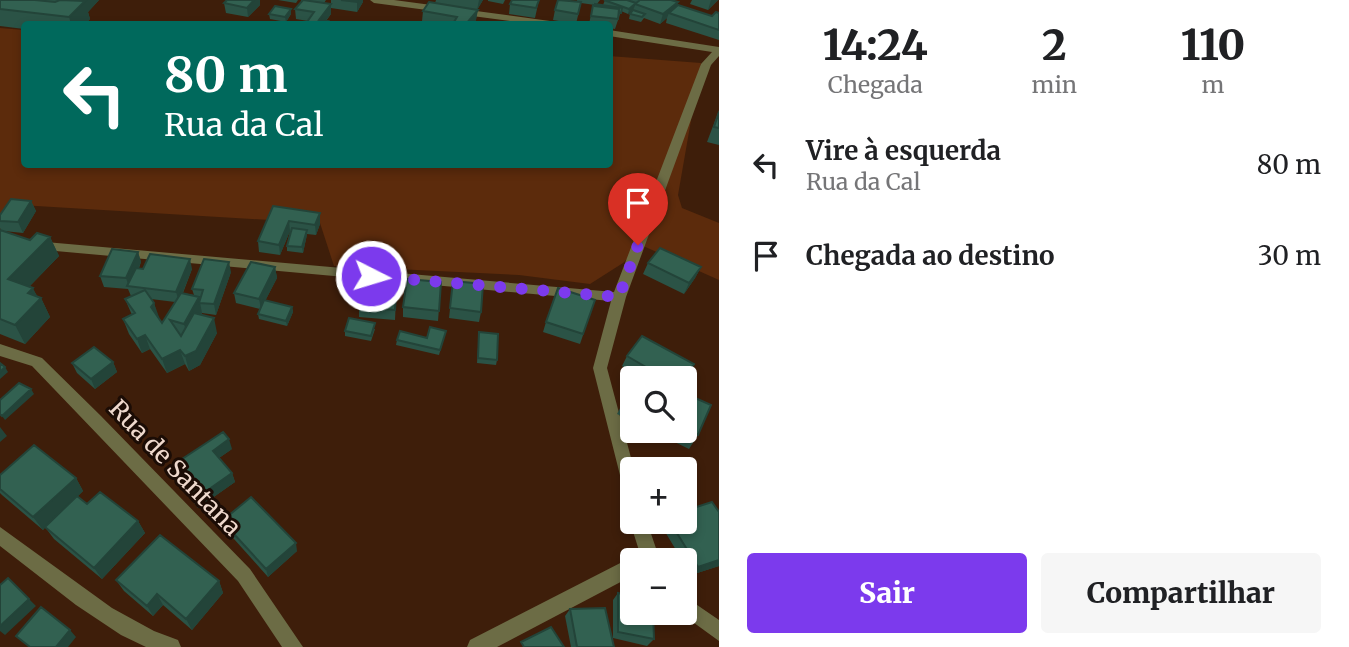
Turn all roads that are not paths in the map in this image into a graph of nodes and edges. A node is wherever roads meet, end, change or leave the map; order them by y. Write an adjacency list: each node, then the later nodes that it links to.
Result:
1 (374, 0): 2 (street)
2 (528, 21)
3 (613, 34): 4 (street)
4 (719, 50): 6 (street)
5 (0, 242): 6 (street)
6 (619, 297): 8 (street)
7 (0, 350): 14 (street, Rua de Santana)
8 (623, 457)
9 (0, 535): 13 (street)
10 (620, 573): 15 (street)
11 (697, 615): 12 (street)
12 (719, 632)
13 (171, 647)
14 (293, 647)
15 (477, 647)

